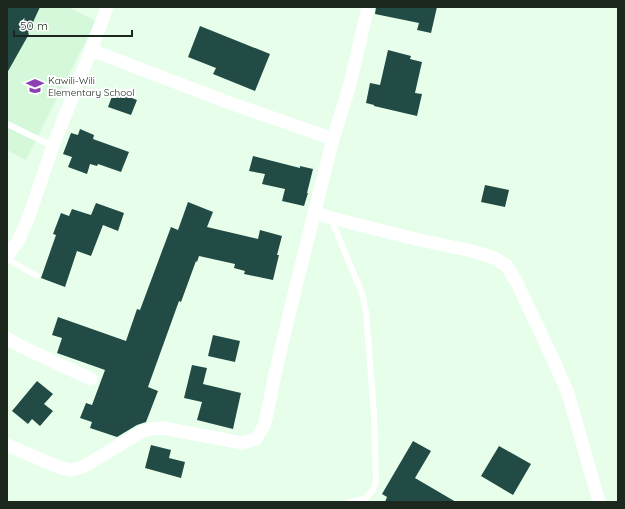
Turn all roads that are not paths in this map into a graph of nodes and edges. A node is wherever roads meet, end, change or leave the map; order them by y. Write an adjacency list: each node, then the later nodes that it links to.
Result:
1 (368, 7): 5 (street)
2 (105, 9): 3 (street)
3 (91, 50): 5 (street); 6 (street)
4 (7, 124): 6 (lane)
5 (333, 139): 7 (street)
6 (53, 146): 9 (street)
7 (314, 212): 8 (street); 13 (street)
8 (330, 218): 14 (lane); 15 (street)
9 (7, 258): 10 (lane)
10 (37, 276)
11 (7, 338): 12 (street)
12 (91, 379)
13 (7, 445)
14 (349, 502)
15 (599, 502)

